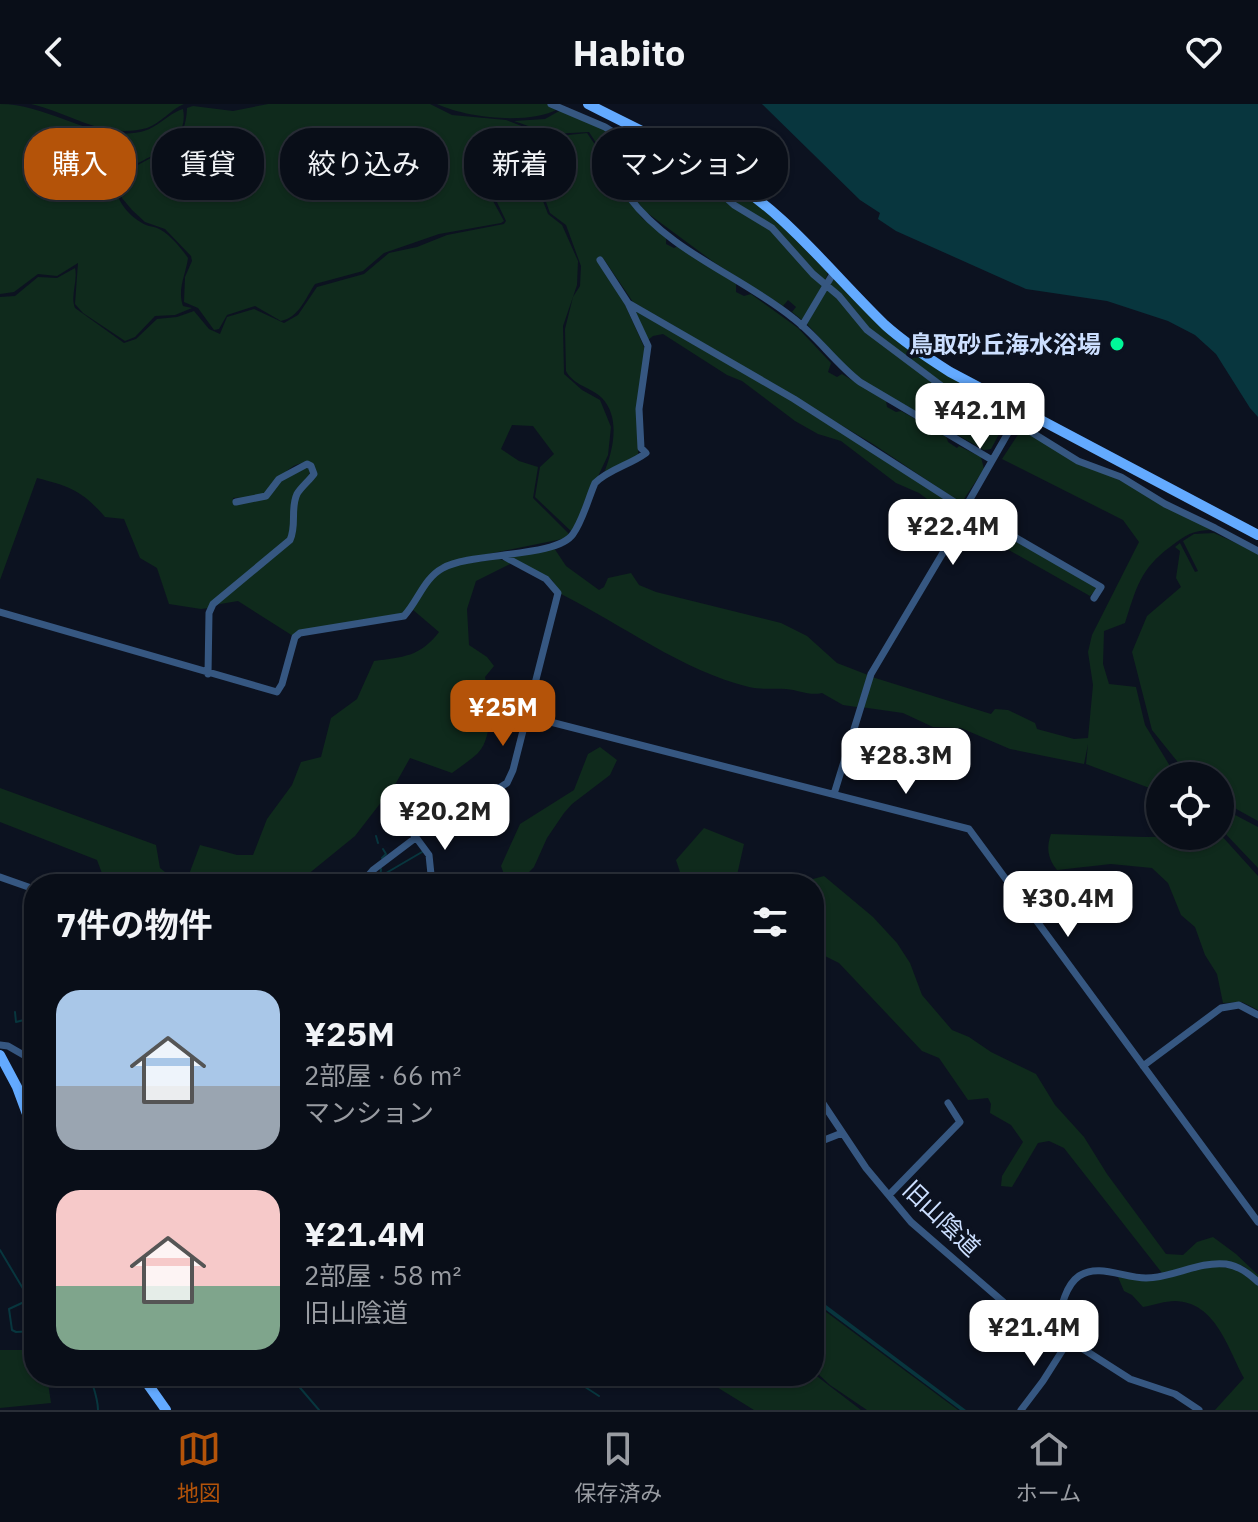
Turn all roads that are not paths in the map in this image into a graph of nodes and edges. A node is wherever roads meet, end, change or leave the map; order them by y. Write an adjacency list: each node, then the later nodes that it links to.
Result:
1 (551, 104): 3 (street)
2 (588, 104): 4 (main road)
3 (606, 128)
4 (635, 128)
5 (631, 200): 12 (street)
6 (728, 200): 10 (street)
7 (757, 200): 9 (main road)
8 (600, 260): 11 (street)
9 (834, 272): 10 (street); 13 (main road)
10 (826, 286): 12 (street); 14 (street)
11 (628, 303): 17 (street); 20 (street)
12 (802, 326): 15 (street)
13 (1021, 410): 14 (street); 18 (main road)
14 (1015, 421): 15 (street); 19 (street)
15 (992, 460): 17 (street)
16 (236, 502): 23 (street)
17 (967, 508): 21 (street); 25 (street)
18 (1258, 535)
19 (1258, 551)
20 (503, 556): 23 (street); 24 (street)
21 (1094, 598)
22 (0, 612): 23 (street)
23 (208, 674)
24 (527, 716): 25 (street); 26 (street)
25 (834, 794): 35 (street)
26 (415, 836): 27 (street); 28 (street)
27 (370, 874)
28 (431, 874)
29 (0, 877): 30 (street)
30 (24, 885)
31 (1258, 1015): 35 (street)
32 (0, 1045): 34 (street)
33 (0, 1055): 38 (main road)
34 (24, 1055)
35 (1143, 1066): 42 (street)
36 (948, 1103): 41 (street)
37 (824, 1105): 39 (street, 旧山陰道)
38 (24, 1106)
39 (842, 1133): 40 (street); 41 (street, 旧山陰道)
40 (824, 1140)
41 (889, 1195): 44 (street, 旧山陰道)
42 (1258, 1222)
43 (1258, 1282): 44 (street)
44 (1056, 1332): 45 (street, 旧山陰道)
45 (1069, 1340): 48 (street); 49 (street, 旧山陰道)
46 (149, 1386): 47 (main road)
47 (166, 1410)
48 (1021, 1410)
49 (1199, 1410)

